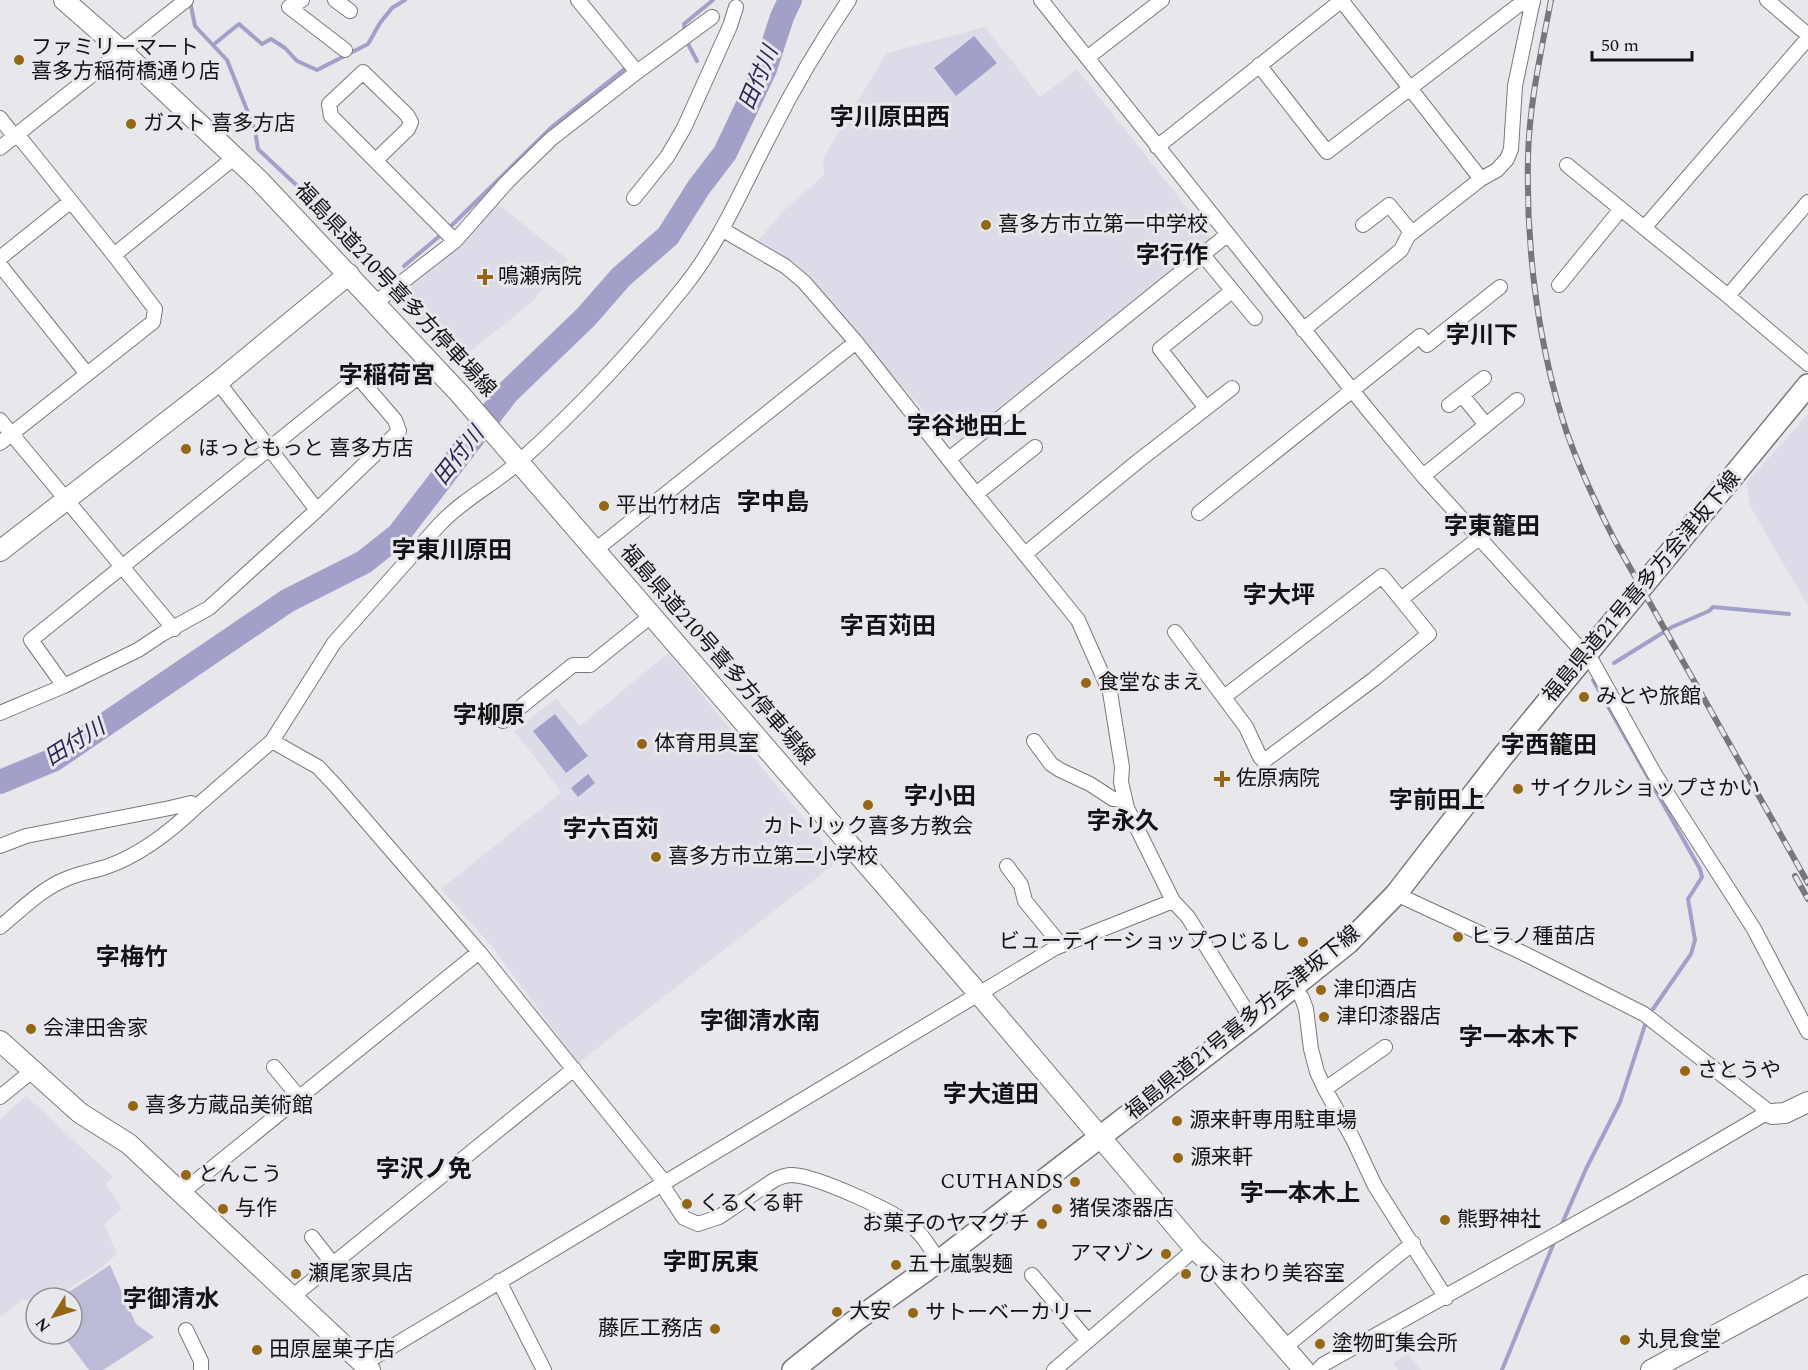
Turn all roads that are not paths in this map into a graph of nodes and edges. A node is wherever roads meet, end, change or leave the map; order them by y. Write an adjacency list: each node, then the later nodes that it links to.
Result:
1 (64, 0): 16 (main road, 福島県道210号喜多方停車場線)
2 (186, 0): 16 (street)
3 (302, 0): 17 (street)
4 (335, 0): 13 (street)
5 (578, 0): 20 (street)
6 (849, 0): 36 (street)
7 (1041, 0): 18 (street)
8 (1162, 0): 18 (street)
9 (1342, 0): 19 (street); 21 (street)
10 (1767, 0): 15 (street)
11 (1533, 1): 21 (street); 29 (street)
12 (736, 7): 30 (street)
13 (350, 11)
14 (712, 17): 20 (street)
15 (1808, 36): 35 (street)
16 (121, 50): 23 (street); 26 (main road, 福島県道210号喜多方停車場線)
17 (345, 50)
18 (1087, 58): 24 (street)
19 (1259, 65): 21 (street); 24 (street)
20 (637, 72): 39 (street)
21 (1410, 88): 29 (street)
22 (0, 118): 23 (street)
23 (16, 135): 25 (street); 31 (street)
24 (1157, 147): 38 (street)
25 (0, 148)
26 (235, 157): 40 (street); 44 (main road, 福島県道210号喜多方停車場線)
27 (375, 160): 27 (street); 39 (street)
28 (1567, 165): 33 (street)
29 (1481, 179): 37 (street)
30 (634, 198)
31 (71, 201): 40 (street); 42 (street)
32 (1808, 202): 48 (street)
33 (1622, 209): 35 (street); 45 (street)
34 (1363, 225): 37 (street)
35 (1644, 228): 48 (street)
36 (723, 230): 52 (street); 71 (street)
37 (1412, 233): 51 (street)
38 (1227, 235): 41 (street); 51 (street)
39 (455, 242): 49 (street)
40 (114, 255): 54 (street)
41 (1203, 255): 47 (street); 70 (street)
42 (0, 258)
43 (0, 265): 54 (street)
44 (349, 274): 49 (main road, 福島県道210号喜多方停車場線); 56 (main road)
45 (1559, 285)
46 (1500, 287): 59 (street)
47 (1232, 291): 50 (street); 63 (street)
48 (1728, 296): 53 (street)
49 (375, 303): 71 (main road, 福島県道210号喜多方停車場線)
50 (1255, 318)
51 (1303, 330): 59 (street)
52 (856, 342): 70 (street); 78 (street)
53 (1808, 364)
54 (87, 374): 66 (street)
55 (1484, 378): 60 (street)
56 (218, 382): 69 (street); 74 (main road)
57 (1808, 385): 86 (main road, 福島県道21号喜多方会津坂下線)
58 (1232, 388): 63 (street)
59 (1351, 389): 72 (street); 76 (street)
60 (1462, 395): 62 (street); 65 (street)
61 (1517, 400): 65 (street)
62 (1449, 405)
63 (1206, 408): 80 (street)
64 (0, 420): 66 (street)
65 (1486, 425): 72 (street)
66 (11, 434): 67 (street); 74 (street)
67 (0, 443)
68 (1035, 447): 73 (street)
69 (269, 448): 75 (street); 75 (street); 81 (street)
70 (949, 459): 73 (street)
71 (519, 462): 78 (main road, 福島県道210号喜多方停車場線); 91 (street)
72 (1423, 476): 77 (street)
73 (976, 494): 80 (street)
74 (67, 498): 79 (main road); 81 (street)
75 (317, 510): 84 (street)
76 (1199, 513)
77 (1479, 538): 82 (street); 86 (street)
78 (594, 550): 83 (main road, 福島県道210号喜多方停車場線)
79 (0, 551)
80 (1025, 554): 93 (street)
81 (123, 567): 84 (street); 87 (street)
82 (1401, 599): 88 (street); 88 (street)
83 (651, 616): 90 (street); 103 (main road, 福島県道210号喜多方停車場線)
84 (174, 629): 87 (street)
85 (1175, 632): 88 (street)
86 (1585, 656): 97 (main road, 福島県道21号喜多方会津坂下線); 105 (street)
87 (64, 686): 89 (street)
88 (1224, 697)
89 (0, 713)
90 (503, 721)
91 (272, 741): 94 (street); 101 (street)
92 (1034, 741): 93 (street)
93 (1125, 798): 98 (street)
94 (197, 806): 95 (street); 99 (street)
95 (0, 846)
96 (1007, 866): 100 (street)
97 (1396, 894): 102 (main road, 福島県道21号喜多方会津坂下線); 115 (street)
98 (1173, 902): 100 (street); 104 (street)
99 (0, 927)
100 (1061, 945): 103 (street)
101 (479, 952): 109 (street); 113 (street)
102 (1294, 987): 104 (main road, 福島県道21号喜多方会津坂下線); 111 (street)
103 (978, 993): 116 (main road, 福島県道210号喜多方停車場線); 117 (street)
104 (1252, 1020): 116 (main road, 福島県道21号喜多方会津坂下線)
105 (1808, 1032)
106 (0, 1041): 110 (main road)
107 (1385, 1047): 111 (street)
108 (274, 1067): 113 (street)
109 (574, 1070): 117 (street); 123 (street)
110 (32, 1071): 112 (street); 118 (main road)
111 (1325, 1089): 120 (street)
112 (0, 1097)
113 (299, 1097): 118 (street)
114 (1808, 1102): 115 (main road)
115 (1770, 1113): 128 (street)
116 (1100, 1137): 121 (main road, 福島県道210号喜多方停車場線); 122 (main road, 福島県道21号喜多方会津坂下線)
117 (665, 1183): 122 (street); 125 (street)
118 (180, 1194): 127 (main road)
119 (312, 1237): 123 (street)
120 (1413, 1243): 128 (street); 131 (street)
121 (1195, 1249): 130 (street); 131 (main road, 福島県道210号喜多方停車場線)
122 (939, 1261): 135 (main road, 福島県道21号喜多方会津坂下線)
123 (333, 1264): 127 (street)
124 (1032, 1275): 130 (street)
125 (499, 1281): 132 (street); 134 (street)
126 (1808, 1286): 139 (main road)
127 (292, 1297): 132 (main road)
128 (1446, 1298): 138 (street)
129 (186, 1330): 133 (street)
130 (1088, 1341): 136 (street)
131 (1285, 1347): 137 (main road, 福島県道210号喜多方停車場線)
132 (367, 1367)
133 (201, 1370)
134 (544, 1370)
135 (793, 1370)
136 (1054, 1370)
137 (1304, 1370)
138 (1318, 1370)
139 (1651, 1370)

